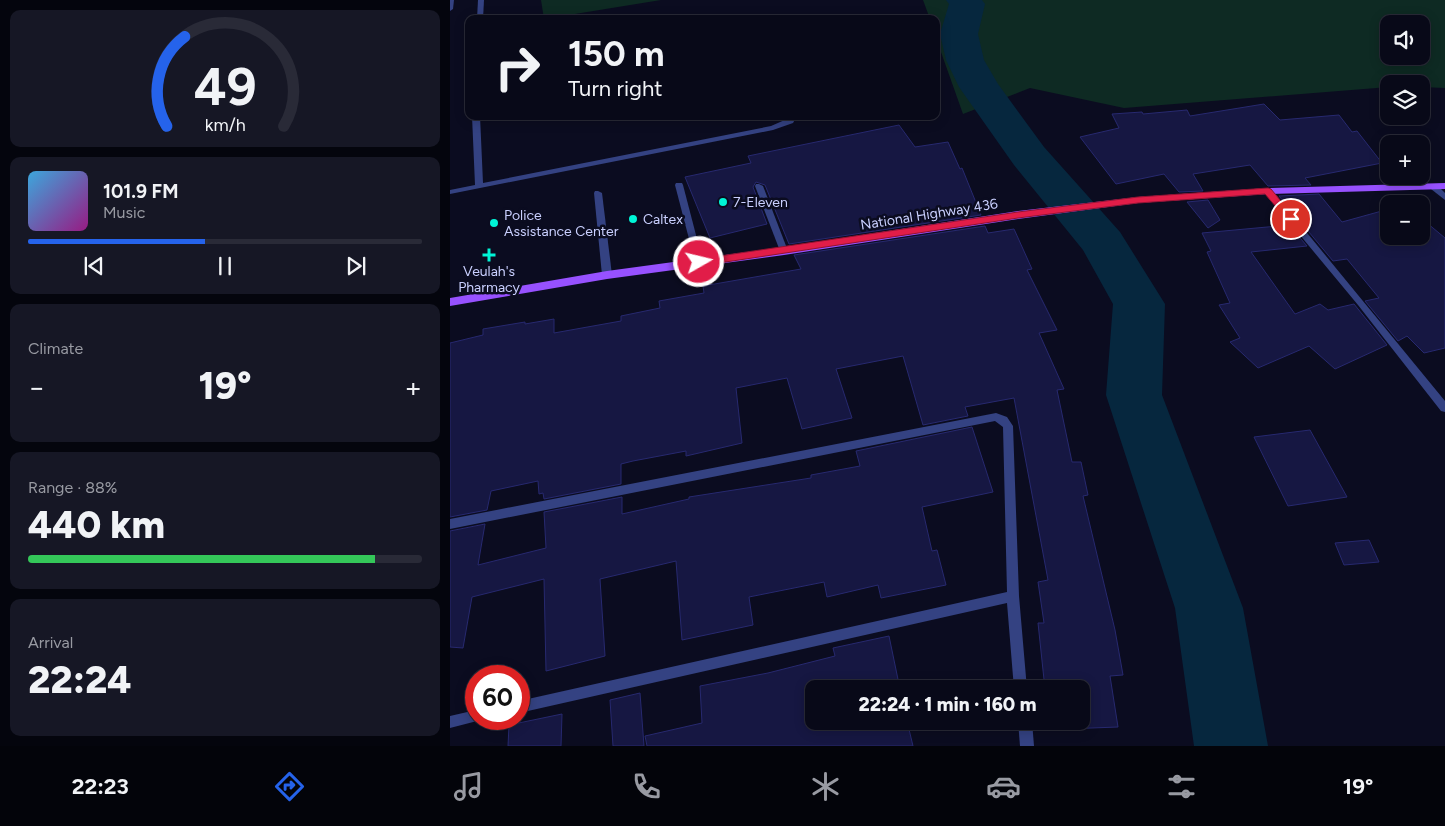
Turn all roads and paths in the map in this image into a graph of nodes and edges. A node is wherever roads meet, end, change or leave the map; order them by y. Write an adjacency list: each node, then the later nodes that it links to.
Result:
1 (451, 0): 3 (street)
2 (481, 0): 4 (street)
3 (450, 9)
4 (480, 15)
5 (476, 120): 8 (street)
6 (791, 120): 8 (street)
7 (679, 185): 16 (street)
8 (479, 186): 12 (street)
9 (759, 186): 15 (street)
10 (1440, 186): 11 (main road, National Highway 436); 14 (street)
11 (1268, 191): 15 (main road, National Highway 436); 19 (street)
12 (450, 192)
13 (598, 193): 17 (street)
14 (1445, 197)
15 (784, 251): 16 (main road, National Highway 436)
16 (699, 262): 17 (main road, National Highway 436)
17 (607, 275): 18 (main road, National Highway 436)
18 (450, 302)
19 (1445, 408)
20 (450, 524): 21 (street)
21 (1012, 596): 22 (street); 23 (street)
22 (1021, 680)
23 (530, 705)
24 (465, 719): 25 (street)
25 (450, 722)
26 (1026, 730): 27 (street)
27 (1027, 746)

